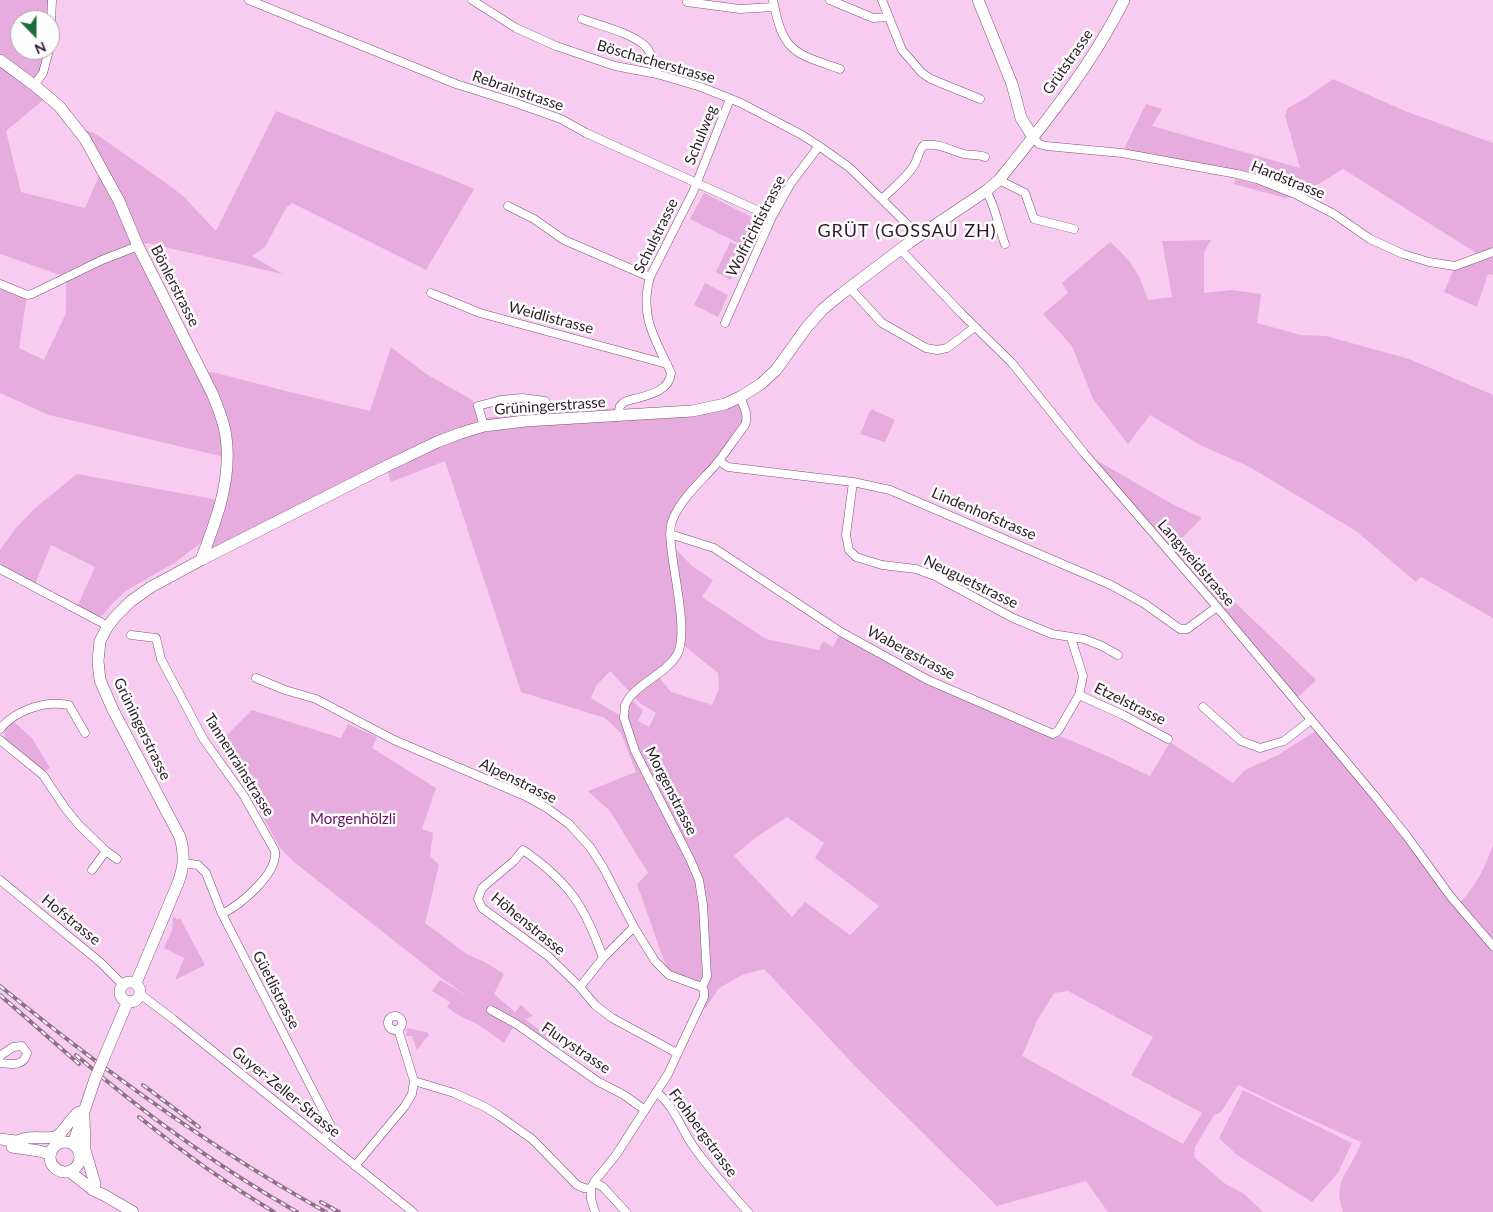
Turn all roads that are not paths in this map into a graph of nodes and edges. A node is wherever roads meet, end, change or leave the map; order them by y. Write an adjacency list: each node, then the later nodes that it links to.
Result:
1 (249, 0): 22 (street, Rebrainstrasse)
2 (472, 0): 14 (street, Böschacherstrasse)
3 (830, 0): 9 (street)
4 (882, 0): 9 (street)
5 (978, 0): 18 (main road)
6 (1124, 0): 18 (main road, Grütstrasse)
7 (687, 2): 8 (street)
8 (774, 3): 13 (street)
9 (888, 16): 17 (street)
10 (582, 19): 14 (street)
11 (0, 60): 15 (main road, Bönlerstrasse)
12 (47, 60): 15 (street)
13 (840, 69)
14 (657, 74): 16 (street, Böschacherstrasse)
15 (34, 84): 30 (main road, Bönlerstrasse)
16 (730, 99): 19 (street, Böschacherstrasse); 22 (street, Schulweg)
17 (980, 99)
18 (1033, 137): 21 (main road, Grüningerstrasse); 32 (street, Hardstrasse)
19 (819, 146): 24 (street, Böschacherstrasse); 26 (street, Wolfrichtistrasse)
20 (985, 157): 24 (street)
21 (999, 180): 23 (main road, Grüningerstrasse); 27 (street)
22 (697, 182): 26 (street, Rebrainstrasse); 33 (street, Schulstrasse)
23 (986, 191): 28 (main road, Grüningerstrasse); 29 (street)
24 (882, 200): 28 (street, Böschacherstrasse)
25 (508, 206): 33 (street)
26 (772, 217): 37 (street, Wolfrichtistrasse)
27 (1074, 229)
28 (918, 236): 31 (main road, Grüningerstrasse)
29 (1005, 244)
30 (138, 246): 34 (street); 47 (main road, Bönlerstrasse)
31 (900, 249): 35 (main road, Grüningerstrasse); 38 (street, Langweidstrasse)
32 (1493, 252)
33 (650, 277): 39 (street, Schulstrasse)
34 (0, 284)
35 (849, 288): 38 (street); 40 (main road, Grüningerstrasse)
36 (431, 293): 39 (street, Weidlistrasse)
37 (725, 324)
38 (975, 327): 49 (street, Langweidstrasse)
39 (667, 364): 42 (street)
40 (740, 397): 42 (main road, Grüningerstrasse); 44 (street, Morgenstrasse)
41 (545, 401): 43 (street)
42 (618, 416): 43 (main road, Grüningerstrasse)
43 (484, 426): 47 (main road, Grüningerstrasse)
44 (719, 461): 45 (street, Lindenhofstrasse); 46 (street, Morgenstrasse)
45 (853, 482): 49 (street, Lindenhofstrasse); 52 (street, Neuguetstrasse)
46 (670, 534): 55 (street, Wabergstrasse); 72 (street, Morgenstrasse)
47 (202, 560): 50 (main road, Grüningerstrasse)
48 (0, 571): 50 (street)
49 (1217, 607): 57 (street, Langweidstrasse)
50 (108, 626): 64 (main road, Grüningerstrasse)
51 (131, 635): 67 (street, Tannenrainstrasse)
52 (1071, 638): 53 (street, Neuguetstrasse); 55 (street, Wabergstrasse)
53 (1118, 655)
54 (256, 678): 68 (street, Alpenstrasse)
55 (1079, 695): 60 (street, Etzelstrasse)
56 (1203, 707): 57 (street)
57 (1311, 720): 69 (street, Langweidstrasse)
58 (0, 729): 59 (street)
59 (85, 733)
60 (1168, 739)
61 (0, 740): 62 (street)
62 (106, 851): 63 (street); 65 (street)
63 (117, 859)
64 (184, 863): 67 (street, Güetlistrasse); 74 (main road, Grüningerstrasse)
65 (92, 870)
66 (0, 880): 71 (street, Hofstrasse)
67 (222, 914): 86 (street, Güetlistrasse)
68 (634, 927): 70 (street); 72 (street, Alpenstrasse)
69 (1493, 946)
70 (603, 958): 73 (street); 73 (street, Höhenstrasse)
71 (123, 985): 74 (main road); 75 (main road)
72 (702, 986): 78 (street, Morgenstrasse)
73 (580, 987): 78 (street, Höhenstrasse)
74 (138, 989): 75 (main road); 86 (street, Guyer-Zeller-Strasse)
75 (128, 1001): 84 (main road, bridge)
76 (491, 1010): 83 (street, Flurystrasse)
77 (398, 1030): 81 (street)
78 (677, 1053): 82 (street, Morgenstrasse)
79 (0, 1056): 80 (street)
80 (0, 1063)
81 (414, 1080): 90 (street); 93 (street)
82 (656, 1092): 83 (street, Morgenstrasse); 99 (street, Frohbergstrasse)
83 (645, 1110): 93 (street, Morgenstrasse)
84 (81, 1114): 87 (main road); 89 (main road); 92 (main road)
85 (0, 1139): 87 (main road)
86 (323, 1139): 90 (street, Guyer-Zeller-Strasse)
87 (17, 1141): 89 (main road)
88 (0, 1145): 89 (main road)
89 (61, 1146): 91 (main road); 91 (main road)
90 (356, 1166): 96 (street, Guyer-Zeller-Strasse)
91 (74, 1167): 92 (main road); 94 (main road)
92 (95, 1184): 94 (main road)
93 (592, 1185): 97 (street); 98 (street)
94 (104, 1195): 95 (main road)
95 (133, 1212)
96 (413, 1212)
97 (595, 1212)
98 (626, 1212)
99 (748, 1212)

